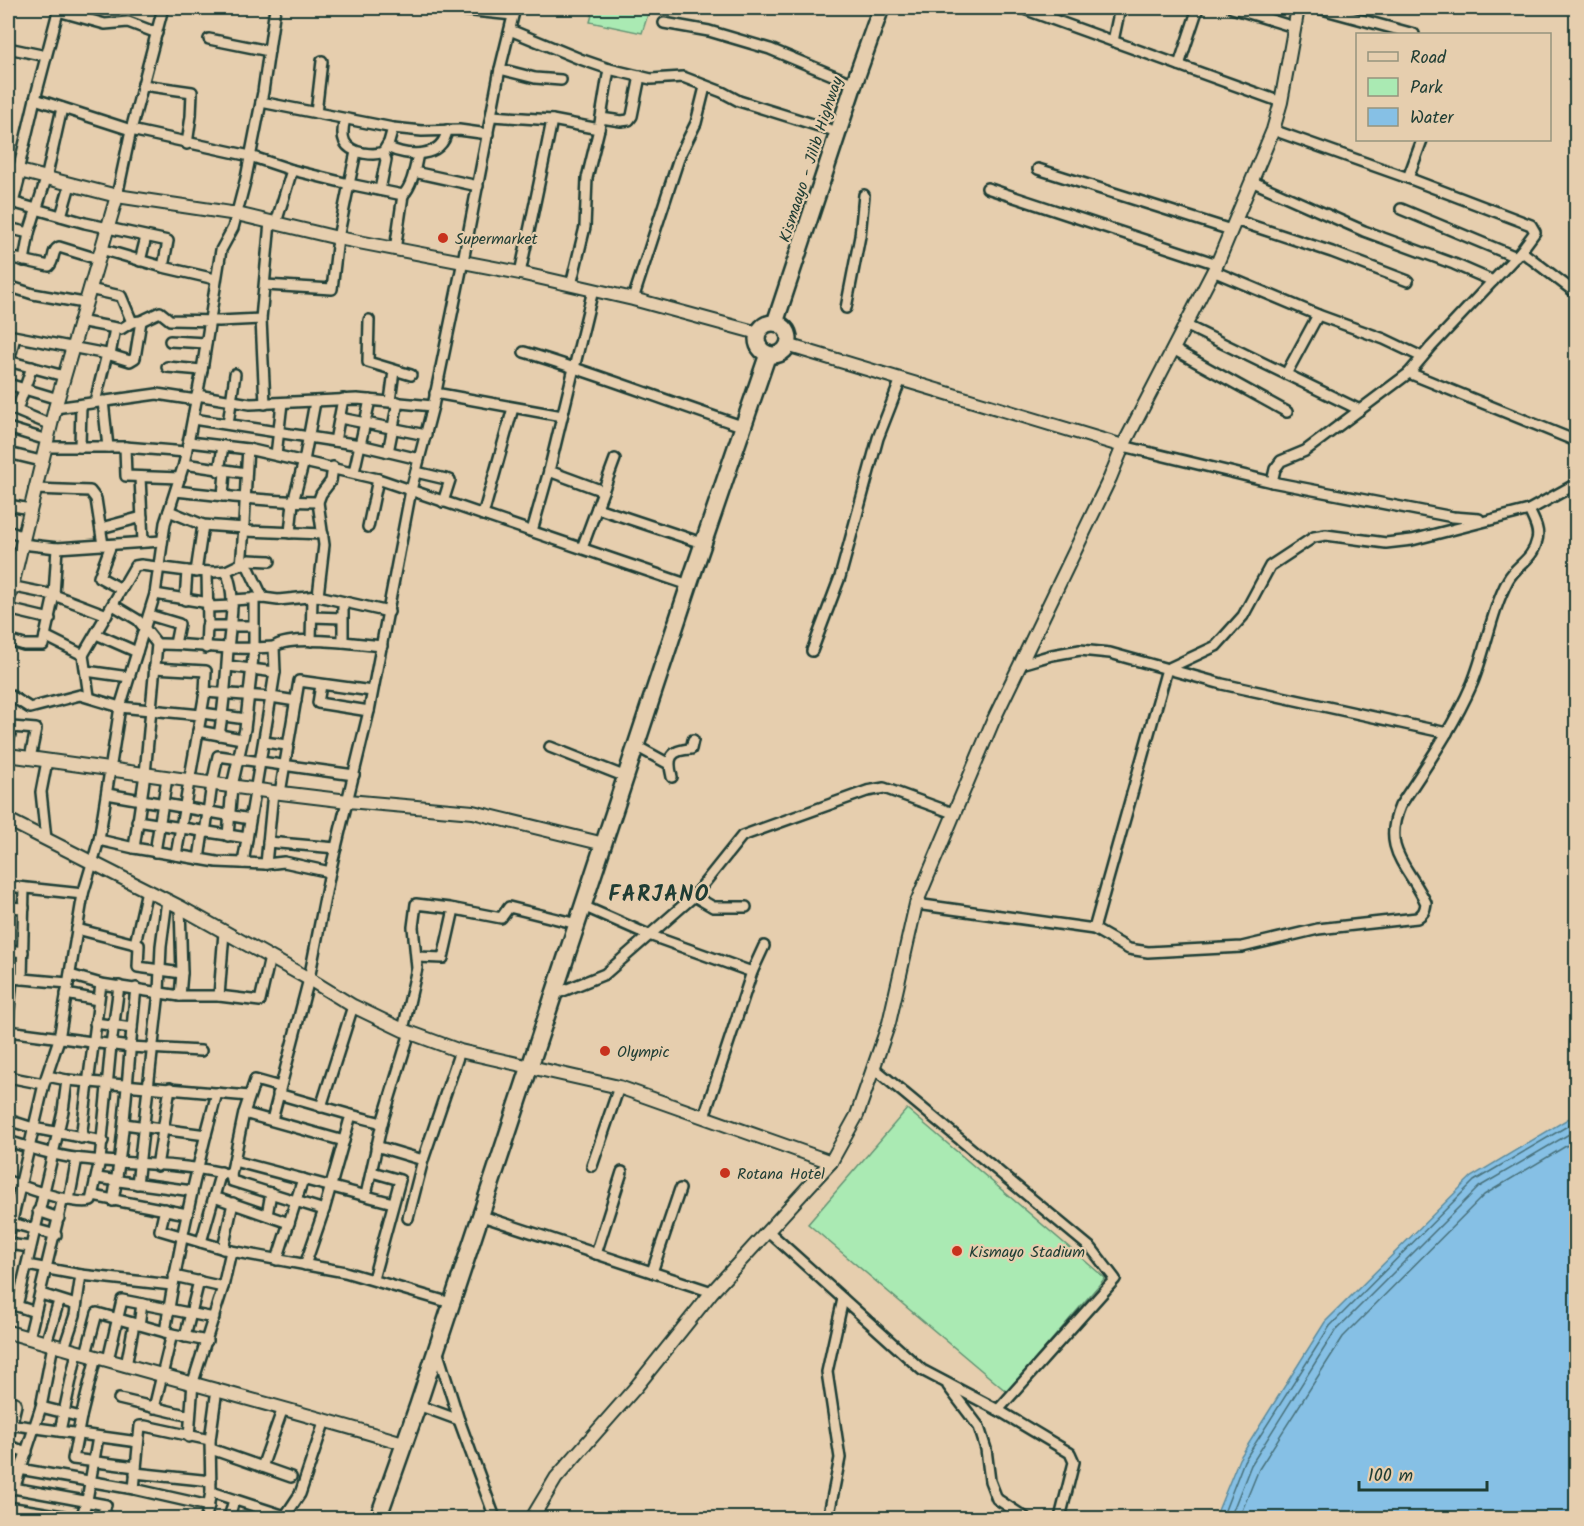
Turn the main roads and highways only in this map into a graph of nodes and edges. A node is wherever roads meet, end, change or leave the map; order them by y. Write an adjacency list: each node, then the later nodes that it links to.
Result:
1 (881, 8): 2 (main road, Kismaayo - Jilib Highway)
2 (776, 323): 3 (main road); 3 (main road)
3 (768, 354): 4 (main road)
4 (378, 1518)

